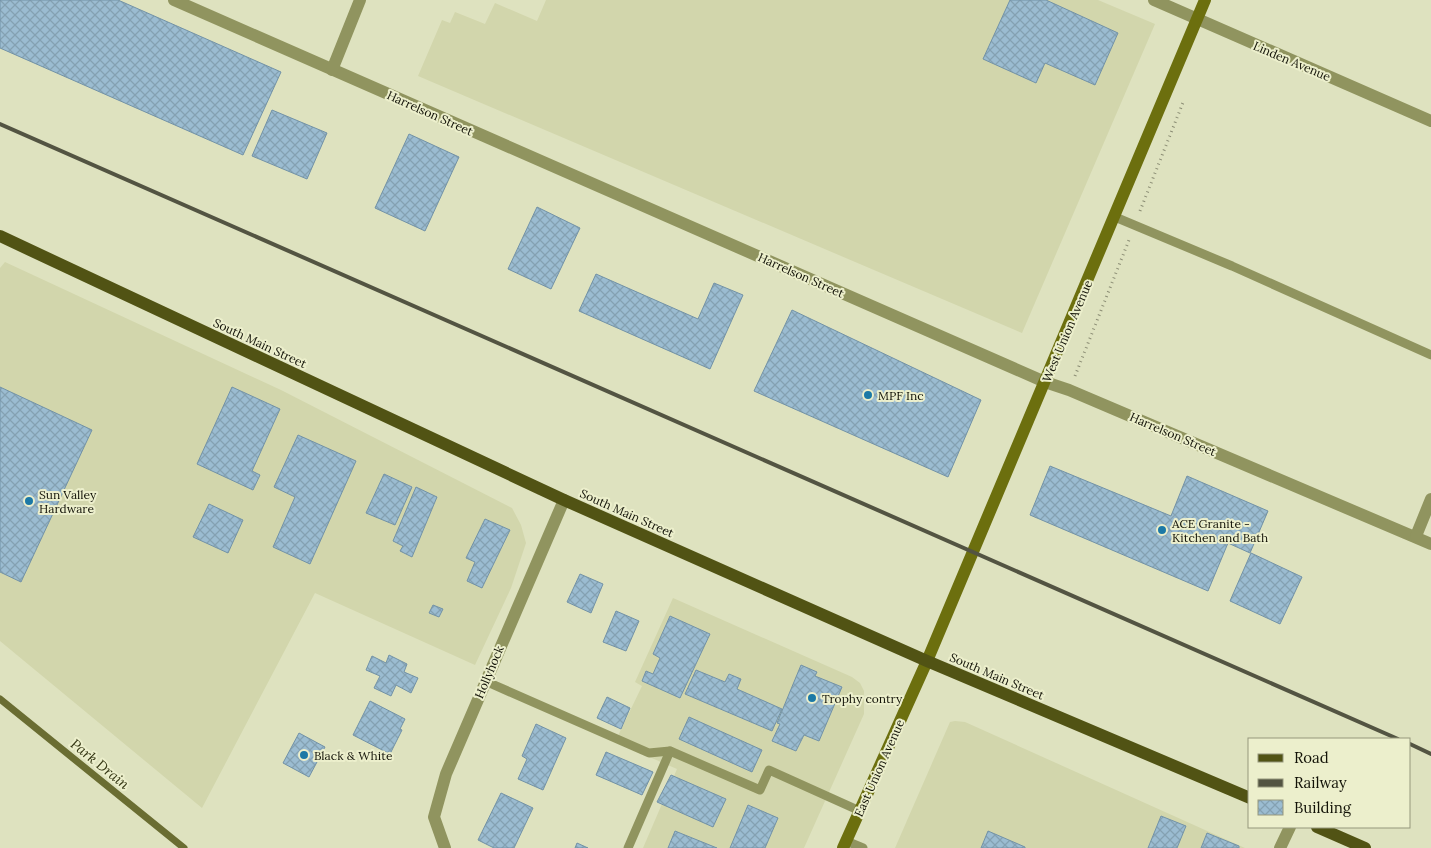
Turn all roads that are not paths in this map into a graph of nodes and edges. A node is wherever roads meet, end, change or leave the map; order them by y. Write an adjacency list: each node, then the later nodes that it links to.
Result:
1 (174, 0): 6 (street, Harrelson Street)
2 (360, 0): 6 (street)
3 (1154, 0): 5 (street, Linden Avenue)
4 (1205, 0): 5 (street, West Union Avenue)
5 (1197, 20): 7 (street, Linden Avenue); 8 (street, West Union Avenue)
6 (332, 70): 11 (street, Harrelson Street)
7 (1431, 121)
8 (1115, 217): 10 (lane); 11 (street, West Union Avenue)
9 (0, 236): 12 (main road, South Main Street)
10 (1431, 355)
11 (1045, 382): 14 (street, Harrelson Street); 16 (street, West Union Avenue)
12 (564, 500): 16 (main road, South Main Street); 17 (street, Hollyhock)
13 (1431, 500): 14 (street)
14 (1416, 536): 15 (street, Harrelson Street)
15 (1431, 544)
16 (927, 661): 19 (main road, South Main Street); 20 (street, East Union Avenue)
17 (485, 681): 18 (lane); 24 (street, Hollyhock)
18 (670, 751): 20 (lane); 25 (lane)
19 (1248, 797)
20 (860, 811): 23 (street, East Union Avenue)
21 (1290, 828): 27 (street)
22 (1319, 828): 28 (main road)
23 (844, 844): 26 (lane)
24 (444, 848)
25 (628, 848)
26 (863, 848)
27 (1280, 848)
28 (1365, 848)

